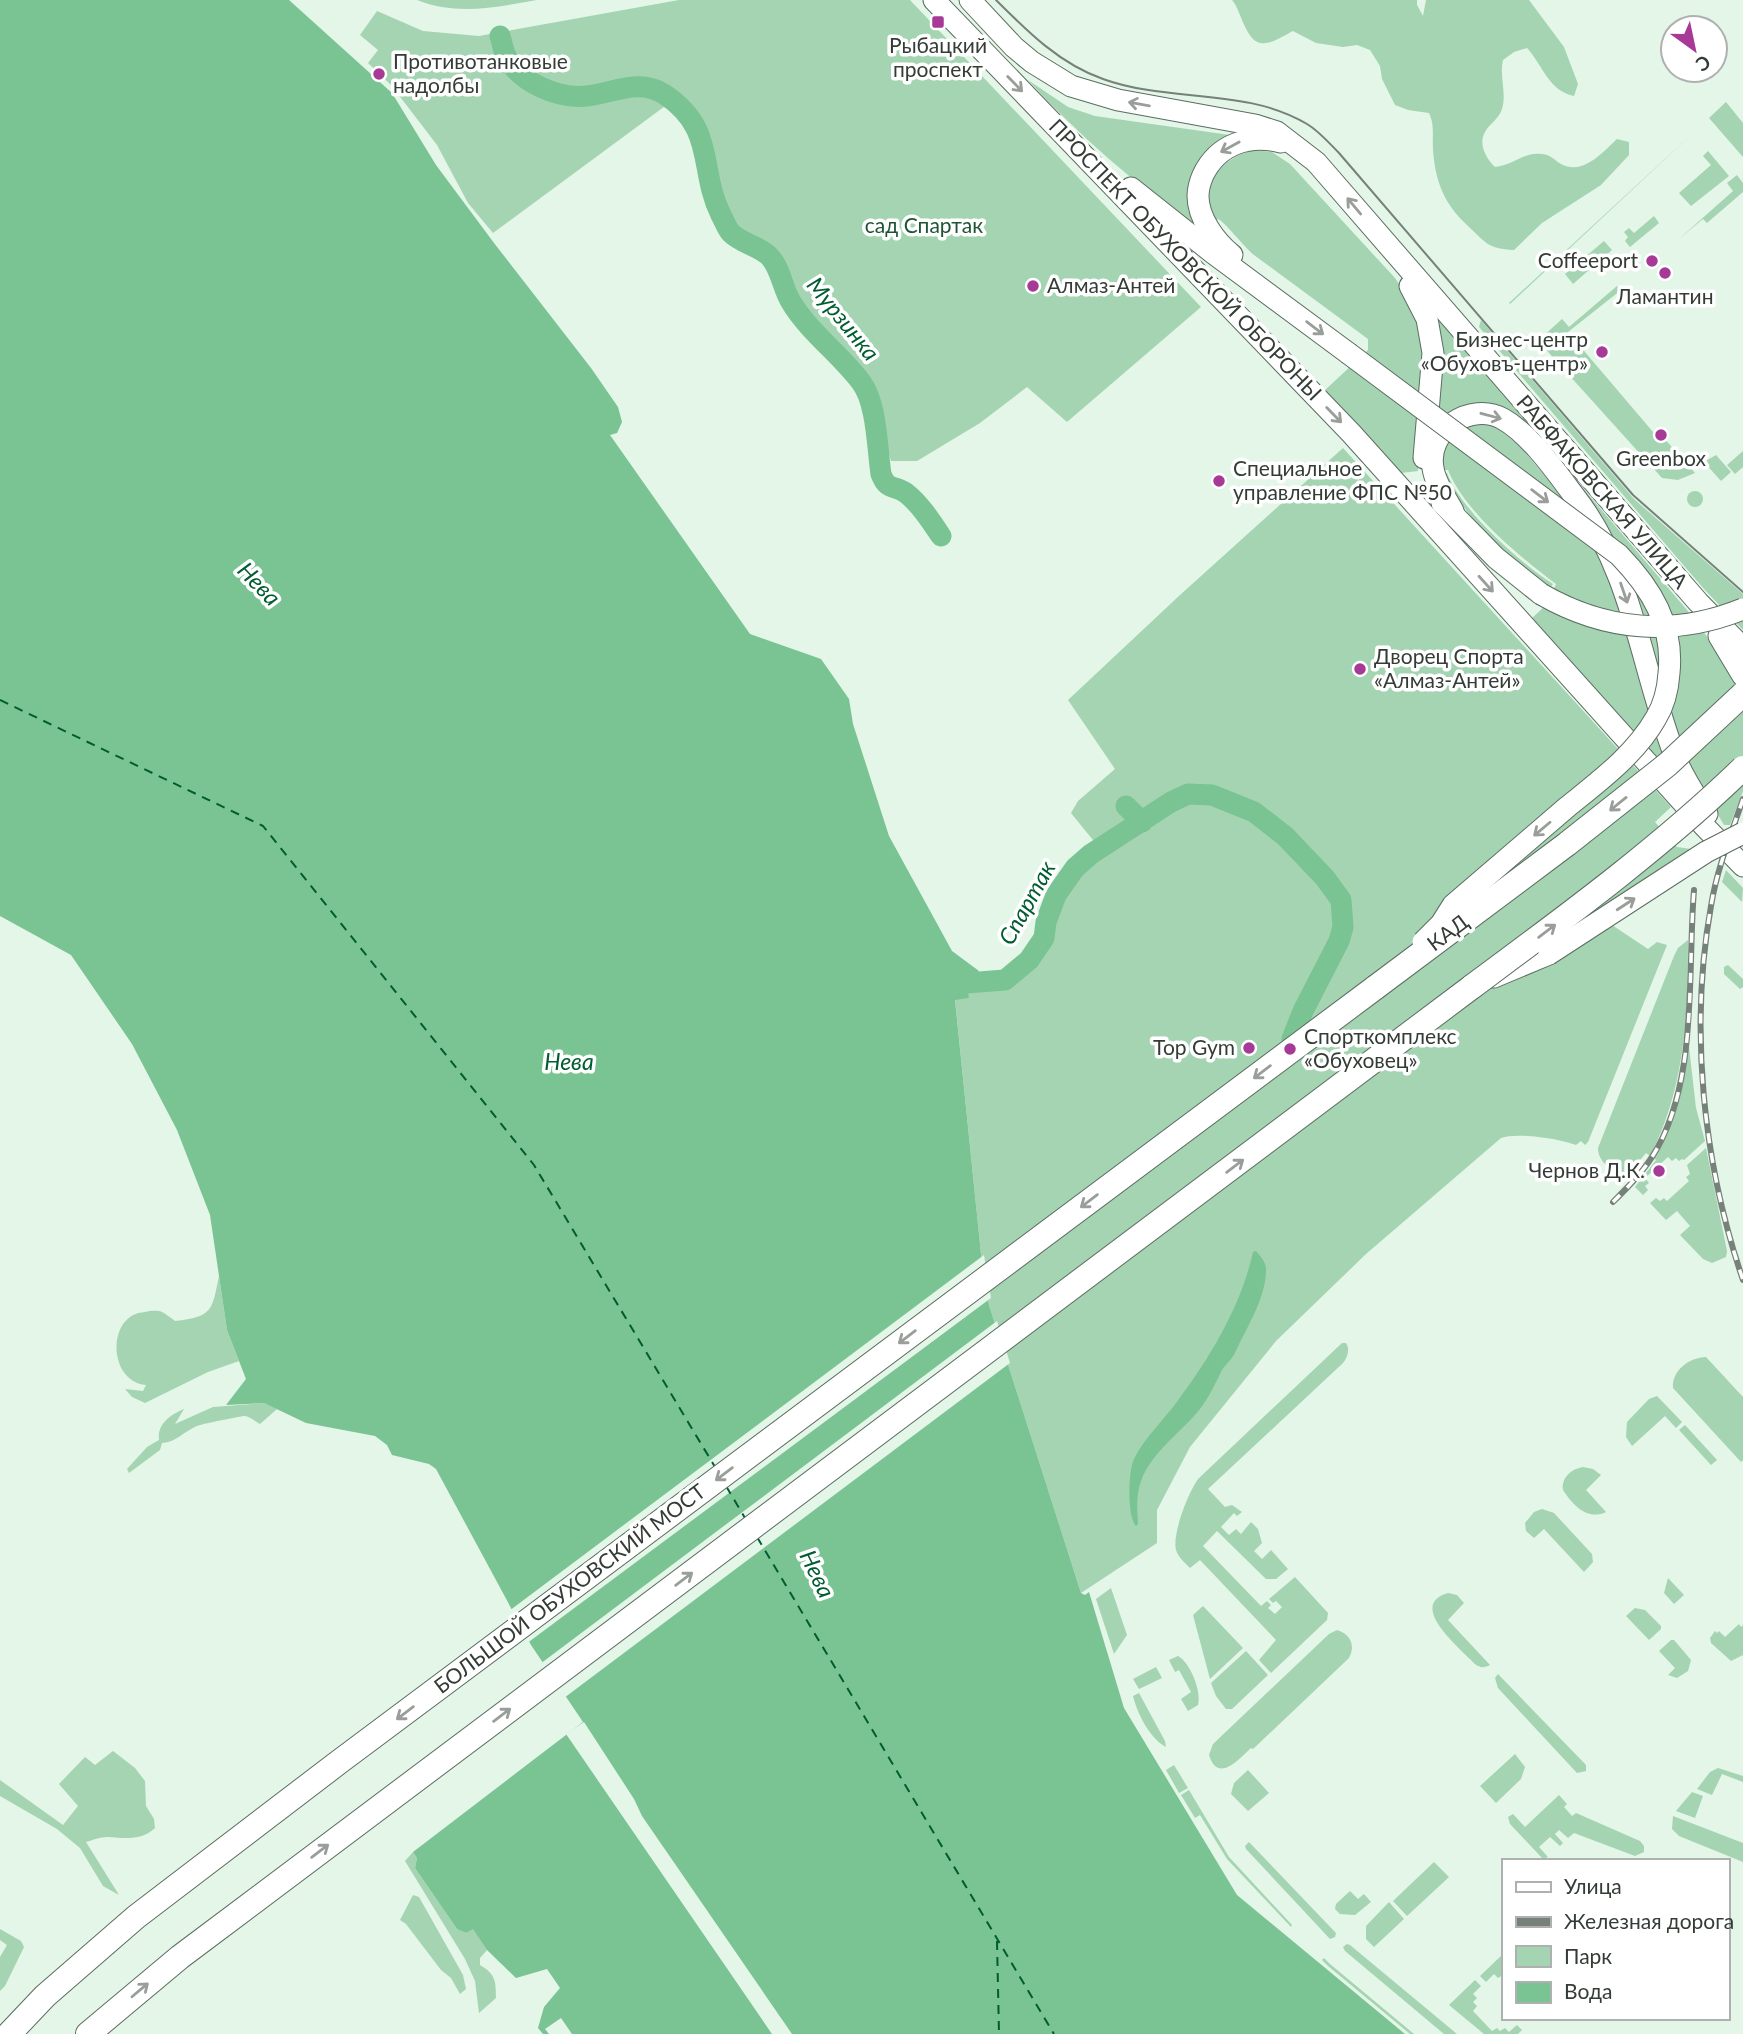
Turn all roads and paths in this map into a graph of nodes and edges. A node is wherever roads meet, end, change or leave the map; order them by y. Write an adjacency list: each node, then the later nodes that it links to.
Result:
1 (934, 0): 3 (main road, ПРОСПЕКТ ОБУХОВСКОЙ ОБОРОНЫ, one-way to 3)
2 (970, 0): 4 (main road, РАБФАКОВСКАЯ УЛИЦА, one-way to 2)
3 (1049, 119): 6 (main road); 15 (main road, ПРОСПЕКТ ОБУХОВСКОЙ ОБОРОНЫ, one-way to 15)
4 (1316, 162): 5 (main road, РАБФАКОВСКАЯ УЛИЦА, one-way to 4); 6 (main road, one-way to 6)
5 (1391, 250): 7 (main road); 8 (main road, РАБФАКОВСКАЯ УЛИЦА)
6 (1283, 304): 17 (main road, one-way to 17, bridge)
7 (1452, 512): 9 (main road, bridge); 15 (main road, one-way to 15)
8 (1698, 602): 10 (main road, РАБФАКОВСКАЯ УЛИЦА); 11 (main road)
9 (1743, 609)
10 (1743, 648)
11 (1743, 676)
12 (1743, 694): 17 (highway, КАД, one-way to 17, bridge)
13 (1743, 768): 16 (highway, one-way to 13, bridge)
14 (1743, 833): 16 (main road, one-way to 14, bridge)
15 (1743, 866)
16 (1473, 986): 20 (highway, one-way to 16)
17 (1376, 987): 18 (highway, КАД, one-way to 18)
18 (1143, 1160): 19 (highway, БОЛЬШОЙ ОБУХОВСКИЙ МОСТ, one-way to 19)
19 (9, 2034)
20 (88, 2034)

